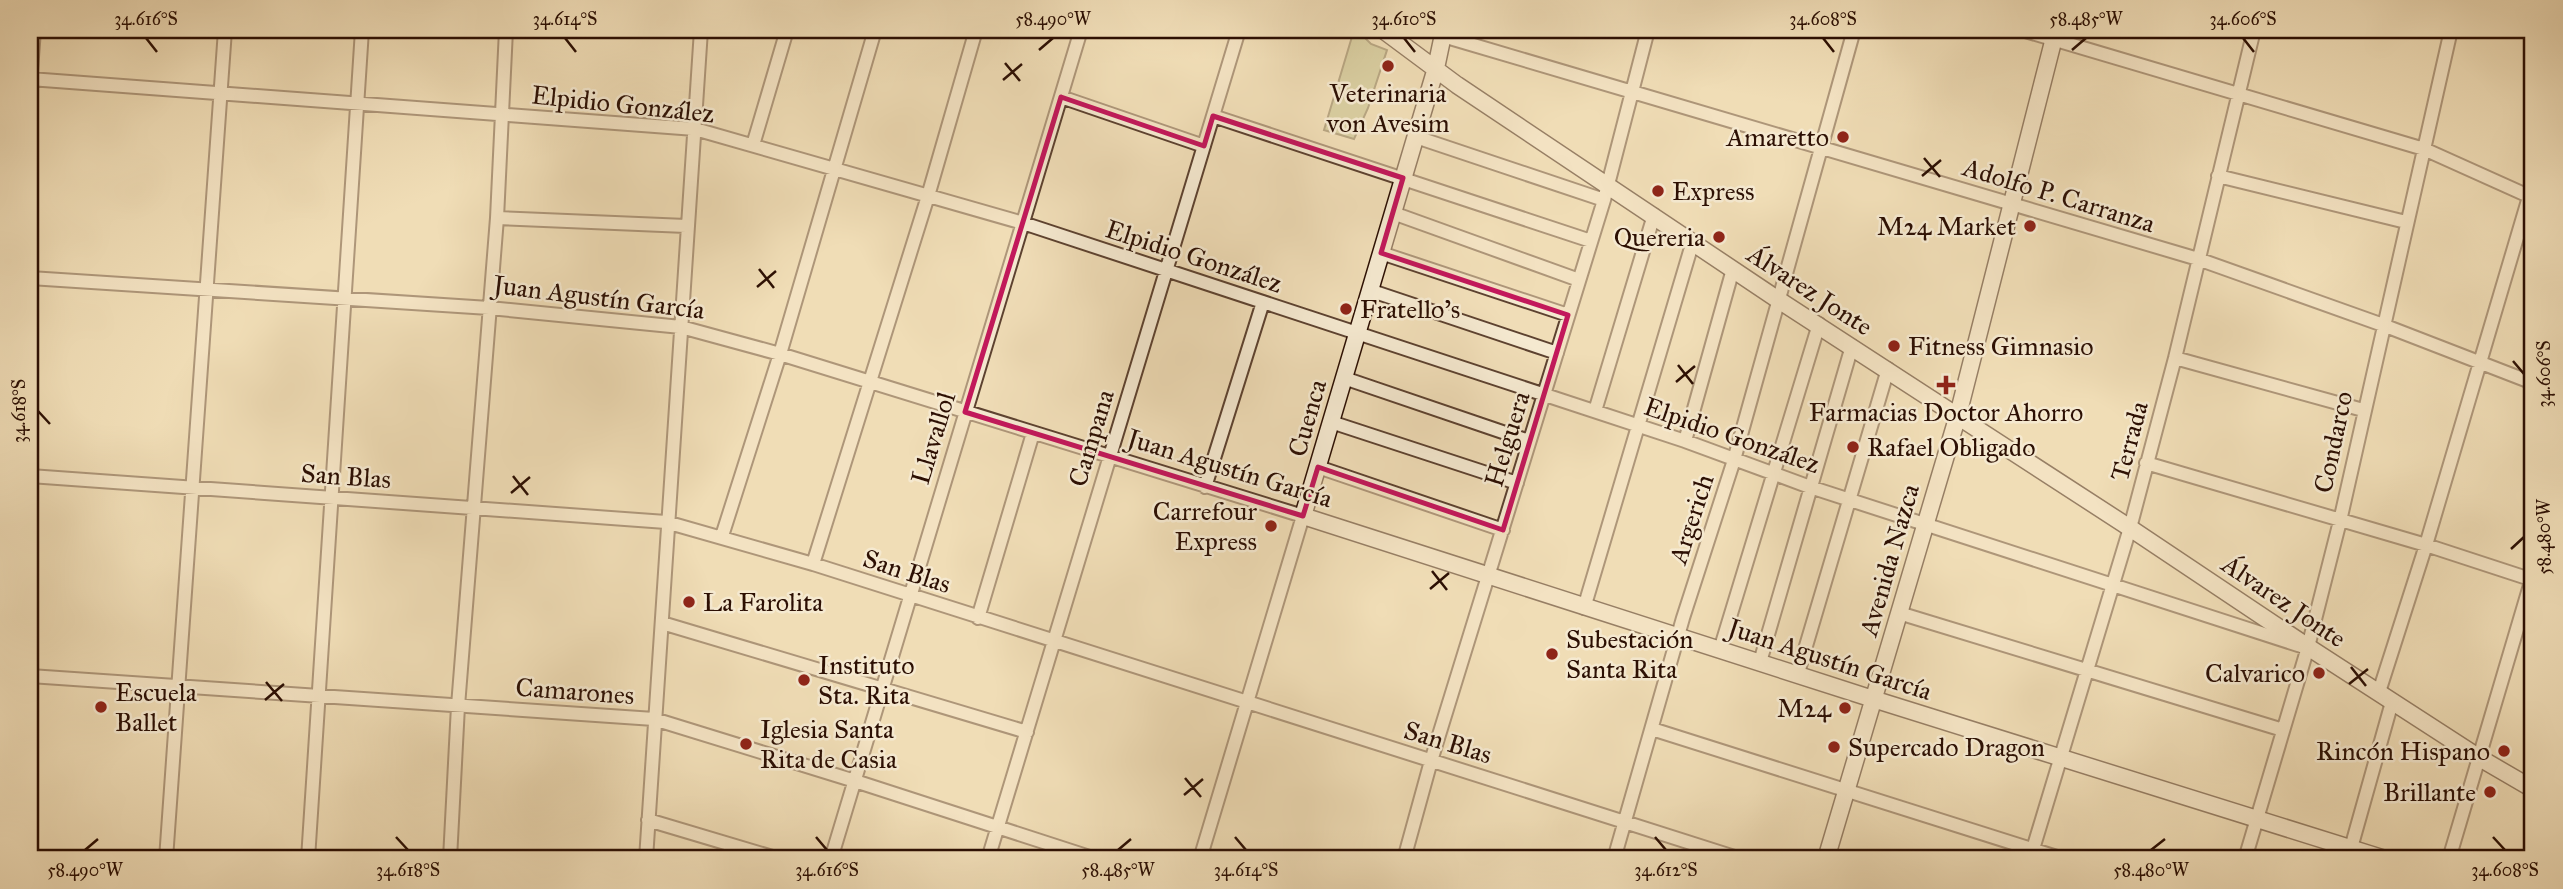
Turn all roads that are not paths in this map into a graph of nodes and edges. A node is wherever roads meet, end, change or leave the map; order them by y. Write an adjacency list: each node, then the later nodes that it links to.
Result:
1 (34, 30): 20 (street)
2 (225, 30): 22 (street)
3 (362, 30): 26 (street)
4 (506, 30): 27 (street)
5 (701, 30): 29 (street)
6 (788, 30): 31 (street)
7 (875, 30): 35 (street)
8 (976, 30): 39 (street)
9 (1081, 30): 25 (street, Llavallol)
10 (1240, 30): 28 (street, Campana)
11 (1382, 30): 19 (street, Álvarez Jonte)
12 (1648, 30): 23 (street, Helguera)
13 (1854, 30): 33 (street, Argerich)
14 (2022, 30): 18 (street)
15 (2254, 30): 24 (street, Terrada)
16 (2451, 30): 34 (street, Condarco)
17 (1444, 33): 19 (street, Cuenca); 23 (street, Adolfo P. Carranza)
18 (2055, 35): 24 (street); 41 (street, Avenida Nazca)
19 (1436, 68): 30 (street, Cuenca); 38 (street, Álvarez Jonte)
20 (30, 79): 21 (street); 22 (street, Elpidio González)
21 (30, 85)
22 (220, 92): 26 (street, Elpidio González); 57 (street)
23 (1631, 92): 33 (street, Adolfo P. Carranza); 38 (street, Helguera)
24 (2238, 95): 34 (street); 36 (street, Terrada)
25 (1061, 97): 32 (street); 46 (street, Llavallol)
26 (358, 104): 27 (street, Elpidio González); 59 (street)
27 (501, 114): 29 (street, Elpidio González); 44 (street)
28 (1213, 116): 32 (street, Campana); 37 (street)
29 (695, 130): 31 (street, Elpidio González); 47 (street)
30 (1416, 137): 37 (street, Cuenca); 38 (street)
31 (753, 145): 35 (street, Elpidio González)
32 (1204, 146): 53 (street, Campana)
33 (1822, 148): 41 (street, Adolfo P. Carranza); 58 (street, Argerich)
34 (2424, 149): 40 (street); 45 (street, Condarco)
35 (833, 169): 39 (street, Elpidio González); 69 (street)
36 (2218, 176): 45 (street); 51 (street, Terrada)
37 (1404, 178): 42 (street, Cuenca); 48 (street)
38 (1606, 192): 43 (street, Álvarez Jonte); 48 (street, Helguera)
39 (928, 197): 46 (street, Elpidio González); 74 (street)
40 (2531, 197): 71 (street)
41 (2013, 205): 51 (street, Adolfo P. Carranza); 80 (street, Avenida Nazca)
42 (1393, 214): 50 (street, Cuenca); 55 (street)
43 (1654, 215): 49 (street, Álvarez Jonte); 78 (street)
44 (497, 218): 47 (street); 61 (street)
45 (2406, 222): 64 (street, Condarco)
46 (1023, 223): 53 (street, Elpidio González); 79 (street, Llavallol)
47 (686, 226): 65 (street)
48 (1591, 241): 55 (street, Helguera)
49 (1693, 242): 52 (street, Álvarez Jonte); 82 (street)
50 (1381, 253): 56 (street, Cuenca); 62 (street)
51 (2197, 259): 64 (street, Adolfo P. Carranza); 70 (street, Terrada)
52 (1733, 269): 58 (street, Álvarez Jonte); 85 (street)
53 (1166, 271): 60 (street, Elpidio González); 86 (street, Campana)
54 (30, 278): 57 (street, Juan Agustín García)
55 (1579, 280): 62 (street, Helguera)
56 (1369, 290): 66 (street, Cuenca); 68 (street)
57 (206, 291): 59 (street, Juan Agustín García); 95 (street)
58 (1777, 299): 63 (street, Álvarez Jonte); 87 (street, Argerich)
59 (345, 300): 61 (street, Juan Agustín García); 96 (street)
60 (1263, 302): 66 (street, Elpidio González); 93 (street)
61 (489, 308): 65 (street, Juan Agustín García); 98 (street)
62 (1569, 316): 68 (street, Helguera)
63 (1819, 324): 67 (street, Álvarez Jonte); 90 (street)
64 (2382, 326): 71 (street, Adolfo P. Carranza); 77 (street, Condarco)
65 (681, 327): 69 (street, Juan Agustín García); 101 (street)
66 (1356, 333): 73 (street, Cuenca); 76 (street, Elpidio González)
67 (1852, 346): 72 (street, Álvarez Jonte); 94 (street)
68 (1557, 353): 76 (street, Helguera)
69 (780, 354): 74 (street, Juan Agustín García); 105 (street)
70 (2175, 358): 77 (street); 88 (street, Terrada)
71 (2479, 364): 75 (street, Adolfo P. Carranza); 106 (street)
72 (1888, 369): 80 (street, Álvarez Jonte); 97 (street)
73 (1344, 378): 81 (street, Cuenca); 84 (street)
74 (871, 382): 79 (street, Juan Agustín García); 107 (street)
75 (2533, 383)
76 (1543, 396): 78 (street, Elpidio González); 84 (street, Helguera)
77 (2363, 410): 100 (street, Condarco)
78 (1595, 411): 82 (street, Elpidio González)
79 (965, 412): 83 (street, Juan Agustín García); 111 (street, Llavallol)
80 (1958, 415): 102 (street, Avenida Nazca); 103 (street, Álvarez Jonte)
81 (1331, 422): 89 (street, Cuenca); 92 (street)
82 (1636, 426): 85 (street, Elpidio González); 112 (street)
83 (1034, 433): 86 (street, Juan Agustín García); 114 (street)
84 (1529, 441): 92 (street, Helguera)
85 (1685, 441): 87 (street, Elpidio González)
86 (1108, 456): 93 (street, Juan Agustín García); 117 (street, Campana)
87 (1734, 460): 90 (street, Elpidio González); 116 (street, Argerich)
88 (2146, 463): 100 (street); 103 (street, Terrada)
89 (1318, 467): 99 (street, Cuenca); 104 (street)
90 (1773, 473): 94 (street, Elpidio González); 119 (street)
91 (30, 476): 95 (street, San Blas)
92 (1517, 483): 104 (street, Helguera)
93 (1205, 487): 99 (street, Juan Agustín García)
94 (1810, 487): 97 (street, Elpidio González); 120 (street)
95 (192, 488): 96 (street, San Blas); 124 (street)
96 (332, 498): 98 (street, San Blas); 127 (street)
97 (1849, 499): 102 (street, Elpidio González); 122 (street)
98 (475, 507): 101 (street, San Blas); 131 (street)
99 (1303, 516): 108 (street, Juan Agustín García); 130 (street, Cuenca)
100 (2340, 521): 106 (street); 118 (street, Condarco)
101 (666, 522): 105 (street, San Blas); 115 (street)
102 (1926, 523): 110 (street, Elpidio González); 113 (street, Avenida Nazca)
103 (2130, 528): 110 (street, Terrada); 118 (street, Álvarez Jonte)
104 (1503, 530): 108 (street, Helguera)
105 (722, 536): 107 (street, San Blas)
106 (2426, 545): 109 (street); 126 (street)
107 (813, 564): 111 (street, San Blas)
108 (1490, 576): 112 (street, Juan Agustín García); 138 (street, Helguera)
109 (2533, 578): 136 (street)
110 (2111, 586): 118 (street, Elpidio González); 121 (street, Terrada)
111 (910, 596): 114 (street, San Blas); 125 (street, Llavallol)
112 (1584, 608): 116 (street, Juan Agustín García)
113 (1899, 613): 121 (street); 128 (street, Avenida Nazca)
114 (978, 618): 117 (street, San Blas)
115 (662, 623): 125 (street); 132 (street)
116 (1678, 636): 119 (street, Juan Agustín García); 133 (street, Argerich)
117 (1055, 640): 130 (street, San Blas); 135 (street, Campana)
118 (2308, 648): 126 (street, Álvarez Jonte); 134 (street, Condarco)
119 (1720, 650): 120 (street, Juan Agustín García)
120 (1760, 662): 122 (street, Juan Agustín García)
121 (2086, 669): 134 (street); 137 (street, Terrada)
122 (1798, 673): 128 (street, Juan Agustín García)
123 (30, 676): 124 (street, Camarones)
124 (178, 687): 127 (street, Camarones); 149 (street)
125 (882, 689): 135 (street); 139 (street, Llavallol)
126 (2379, 692): 129 (street, Álvarez Jonte)
127 (319, 697): 131 (street, Camarones); 150 (street)
128 (1874, 699): 137 (street, Juan Agustín García); 141 (street, Avenida Nazca)
129 (2392, 702): 136 (street, Álvarez Jonte); 146 (street)
130 (1247, 703): 138 (street, San Blas); 157 (street, Cuenca)
131 (458, 706): 132 (street, Camarones); 151 (street)
132 (654, 719): 139 (street, Camarones); 142 (street)
133 (1652, 729): 141 (street); 143 (street, Argerich)
134 (2283, 730): 144 (street, Condarco)
135 (1027, 732): 145 (street, Campana)
136 (2478, 757): 140 (street, Álvarez Jonte); 165 (street)
137 (2060, 758): 144 (street, Juan Agustín García); 147 (street, Terrada)
138 (1432, 761): 143 (street, San Blas); 158 (street, Helguera)
139 (855, 781): 145 (street, Camarones); 154 (street, Llavallol)
140 (2533, 789)
141 (1846, 791): 147 (street); 161 (street, Avenida Nazca)
142 (648, 820): 152 (street); 153 (street)
143 (1625, 820): 159 (street, Argerich); 160 (street, San Blas)
144 (2257, 820): 146 (street, Juan Agustín García); 163 (street, Condarco)
145 (998, 827): 148 (street, Camarones); 155 (street, Campana)
146 (2351, 848): 164 (street, Juan Agustín García)
147 (2031, 854): 162 (street)
148 (1064, 855): 156 (street, Camarones)
149 (166, 859)
150 (308, 859)
151 (450, 859)
152 (646, 859)
153 (779, 859)
154 (831, 859)
155 (988, 859)
156 (1096, 859)
157 (1200, 859)
158 (1404, 859)
159 (1614, 859)
160 (1741, 859)
161 (1826, 859)
162 (2063, 859)
163 (2245, 859)
164 (2385, 859)
165 (2449, 859)

